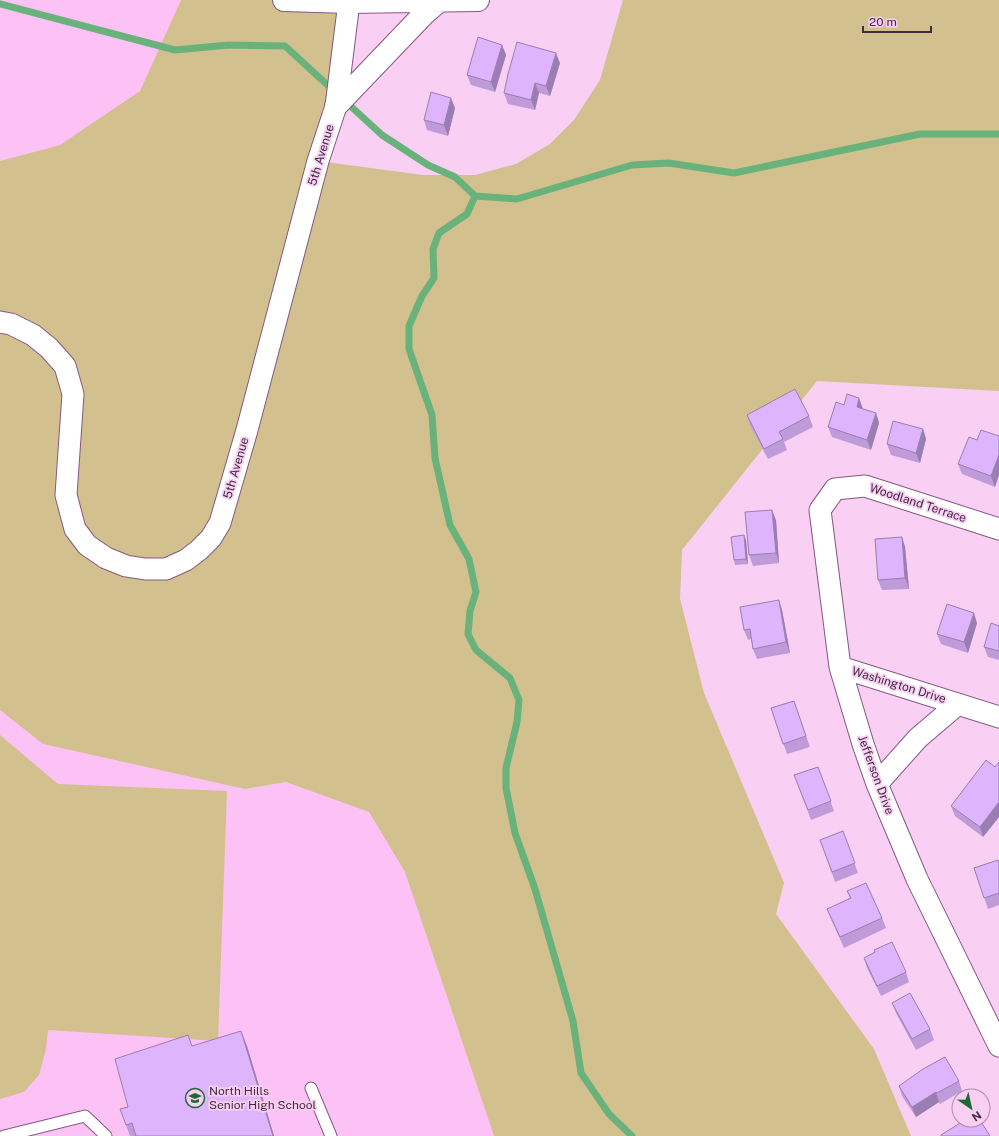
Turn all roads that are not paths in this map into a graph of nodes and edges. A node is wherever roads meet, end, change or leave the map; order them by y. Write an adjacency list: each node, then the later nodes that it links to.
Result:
1 (284, 0): 4 (street)
2 (478, 0): 3 (street)
3 (439, 1): 4 (street); 5 (street)
4 (349, 2): 5 (street, 5th Avenue)
5 (336, 106): 6 (street, 5th Avenue)
6 (0, 322)
7 (835, 490): 8 (street, Woodland Terrace); 9 (street, Jefferson Drive)
8 (999, 529)
9 (840, 667): 10 (street, Washington Drive); 12 (street, Jefferson Drive)
10 (958, 704): 11 (street, Washington Drive); 12 (street, Washington Drive)
11 (999, 717)
12 (877, 784): 13 (street, Jefferson Drive)
13 (999, 1046)
14 (311, 1088): 17 (lane)
15 (4, 1136): 16 (lane)
16 (106, 1136)
17 (331, 1136)

